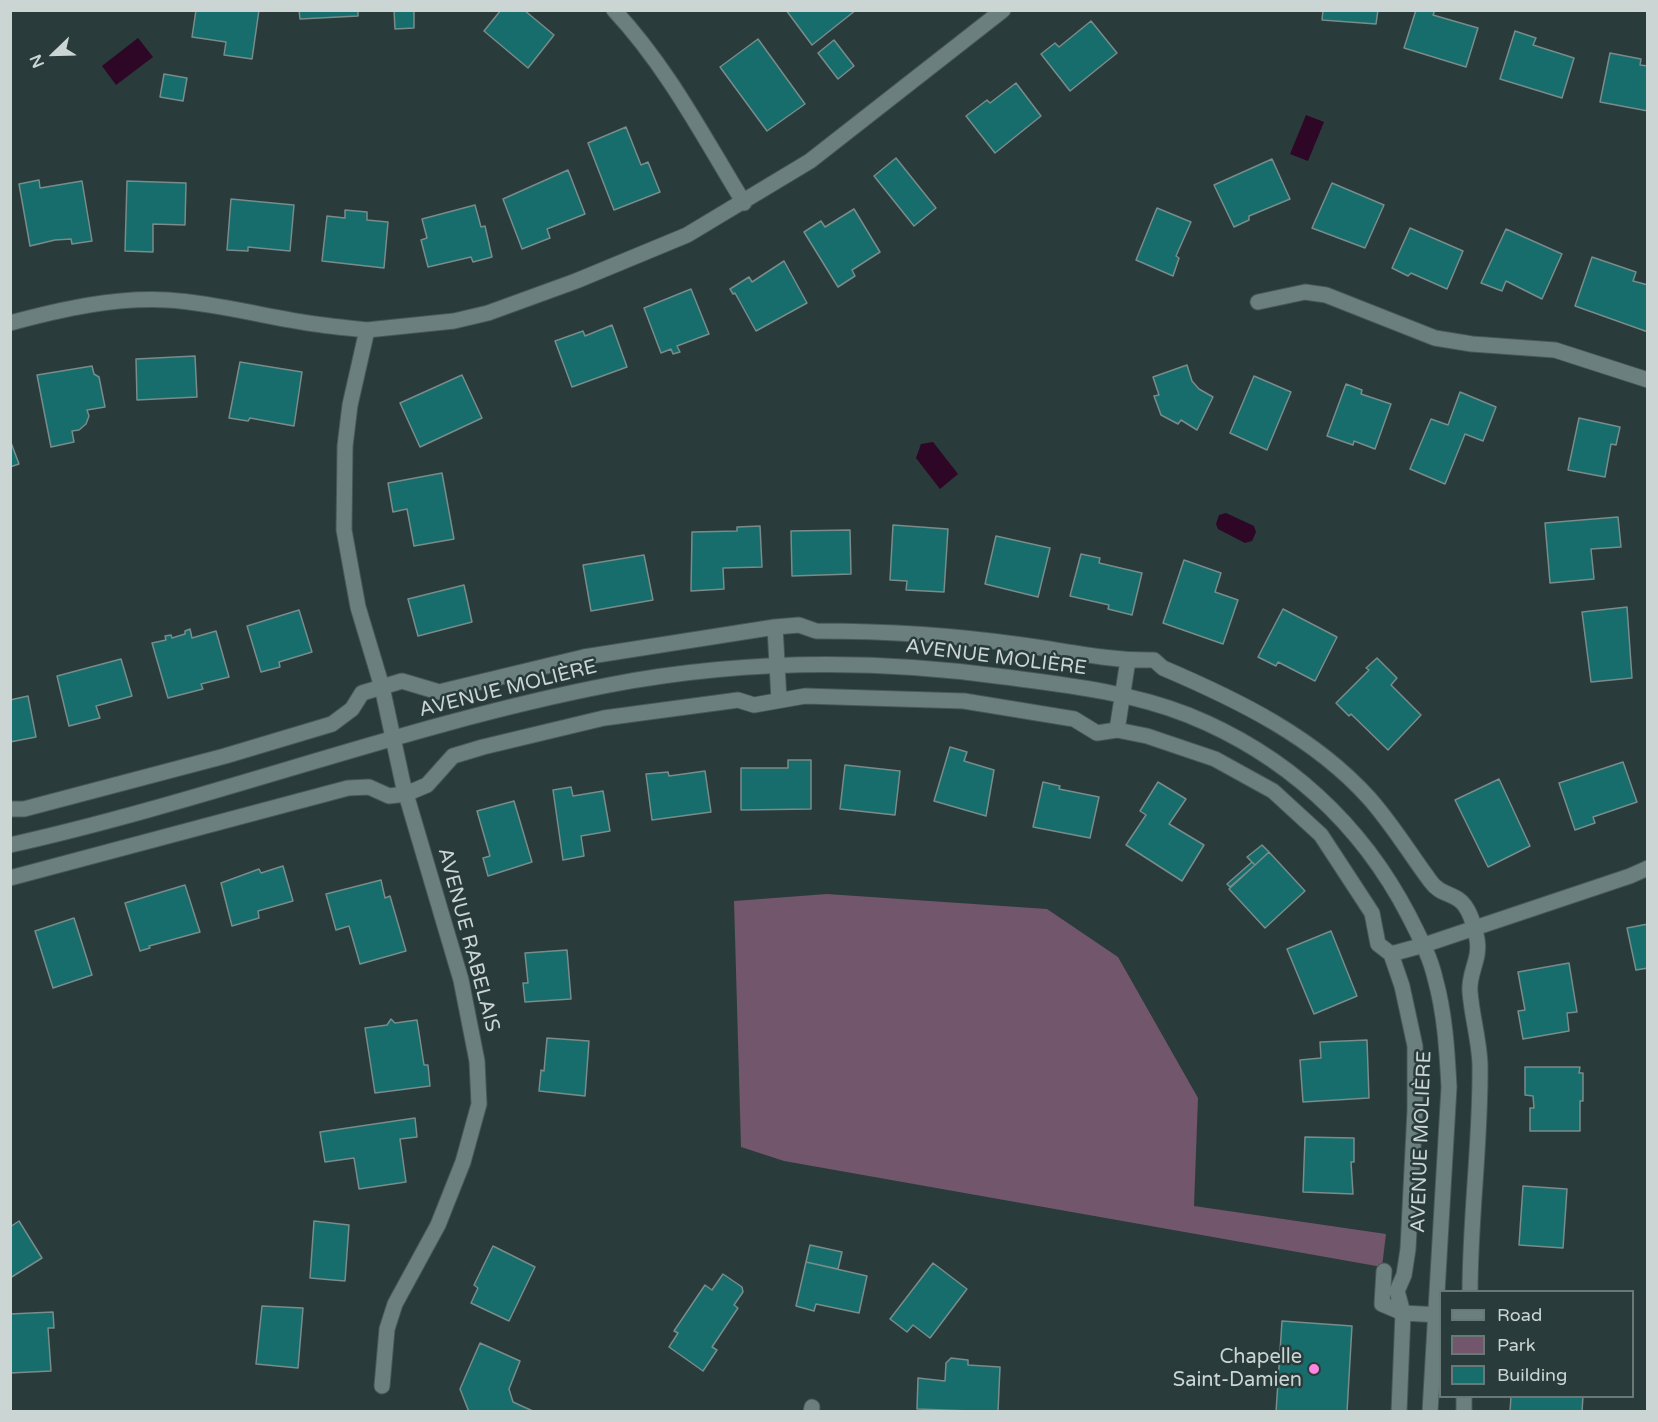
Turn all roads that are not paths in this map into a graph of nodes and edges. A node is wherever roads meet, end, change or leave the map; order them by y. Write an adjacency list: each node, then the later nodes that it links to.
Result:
1 (614, 10): 3 (street)
2 (1003, 10): 3 (street)
3 (744, 203): 6 (street)
4 (1258, 302): 7 (street)
5 (10, 323): 6 (street)
6 (367, 330): 11 (street, AVENUE RABELAIS)
7 (1647, 380)
8 (775, 627): 9 (street); 10 (street); 11 (street)
9 (1128, 660): 12 (street); 21 (street)
10 (776, 665): 12 (street, AVENUE MOLIÈRE); 13 (street); 15 (street, AVENUE MOLIÈRE)
11 (382, 687): 15 (street, AVENUE RABELAIS); 17 (street)
12 (1124, 696): 14 (street); 22 (street, AVENUE MOLIÈRE)
13 (778, 700): 14 (street); 16 (street)
14 (1117, 730): 23 (street)
15 (393, 740): 16 (street, AVENUE RABELAIS); 18 (street, AVENUE MOLIÈRE)
16 (406, 794): 20 (street); 30 (street, AVENUE RABELAIS)
17 (10, 809)
18 (10, 845)
19 (1647, 868): 21 (street)
20 (10, 878)
21 (1474, 927): 22 (street); 26 (street)
22 (1424, 945): 23 (street); 25 (street, AVENUE MOLIÈRE)
23 (1391, 954): 28 (street)
24 (1384, 1271): 28 (street)
25 (1439, 1290)
26 (1470, 1290)
27 (1439, 1294): 29 (street, AVENUE MOLIÈRE)
28 (1403, 1313): 29 (street); 31 (street)
29 (1438, 1315): 32 (street, AVENUE MOLIÈRE)
30 (382, 1386)
31 (1399, 1412)
32 (1430, 1412)

